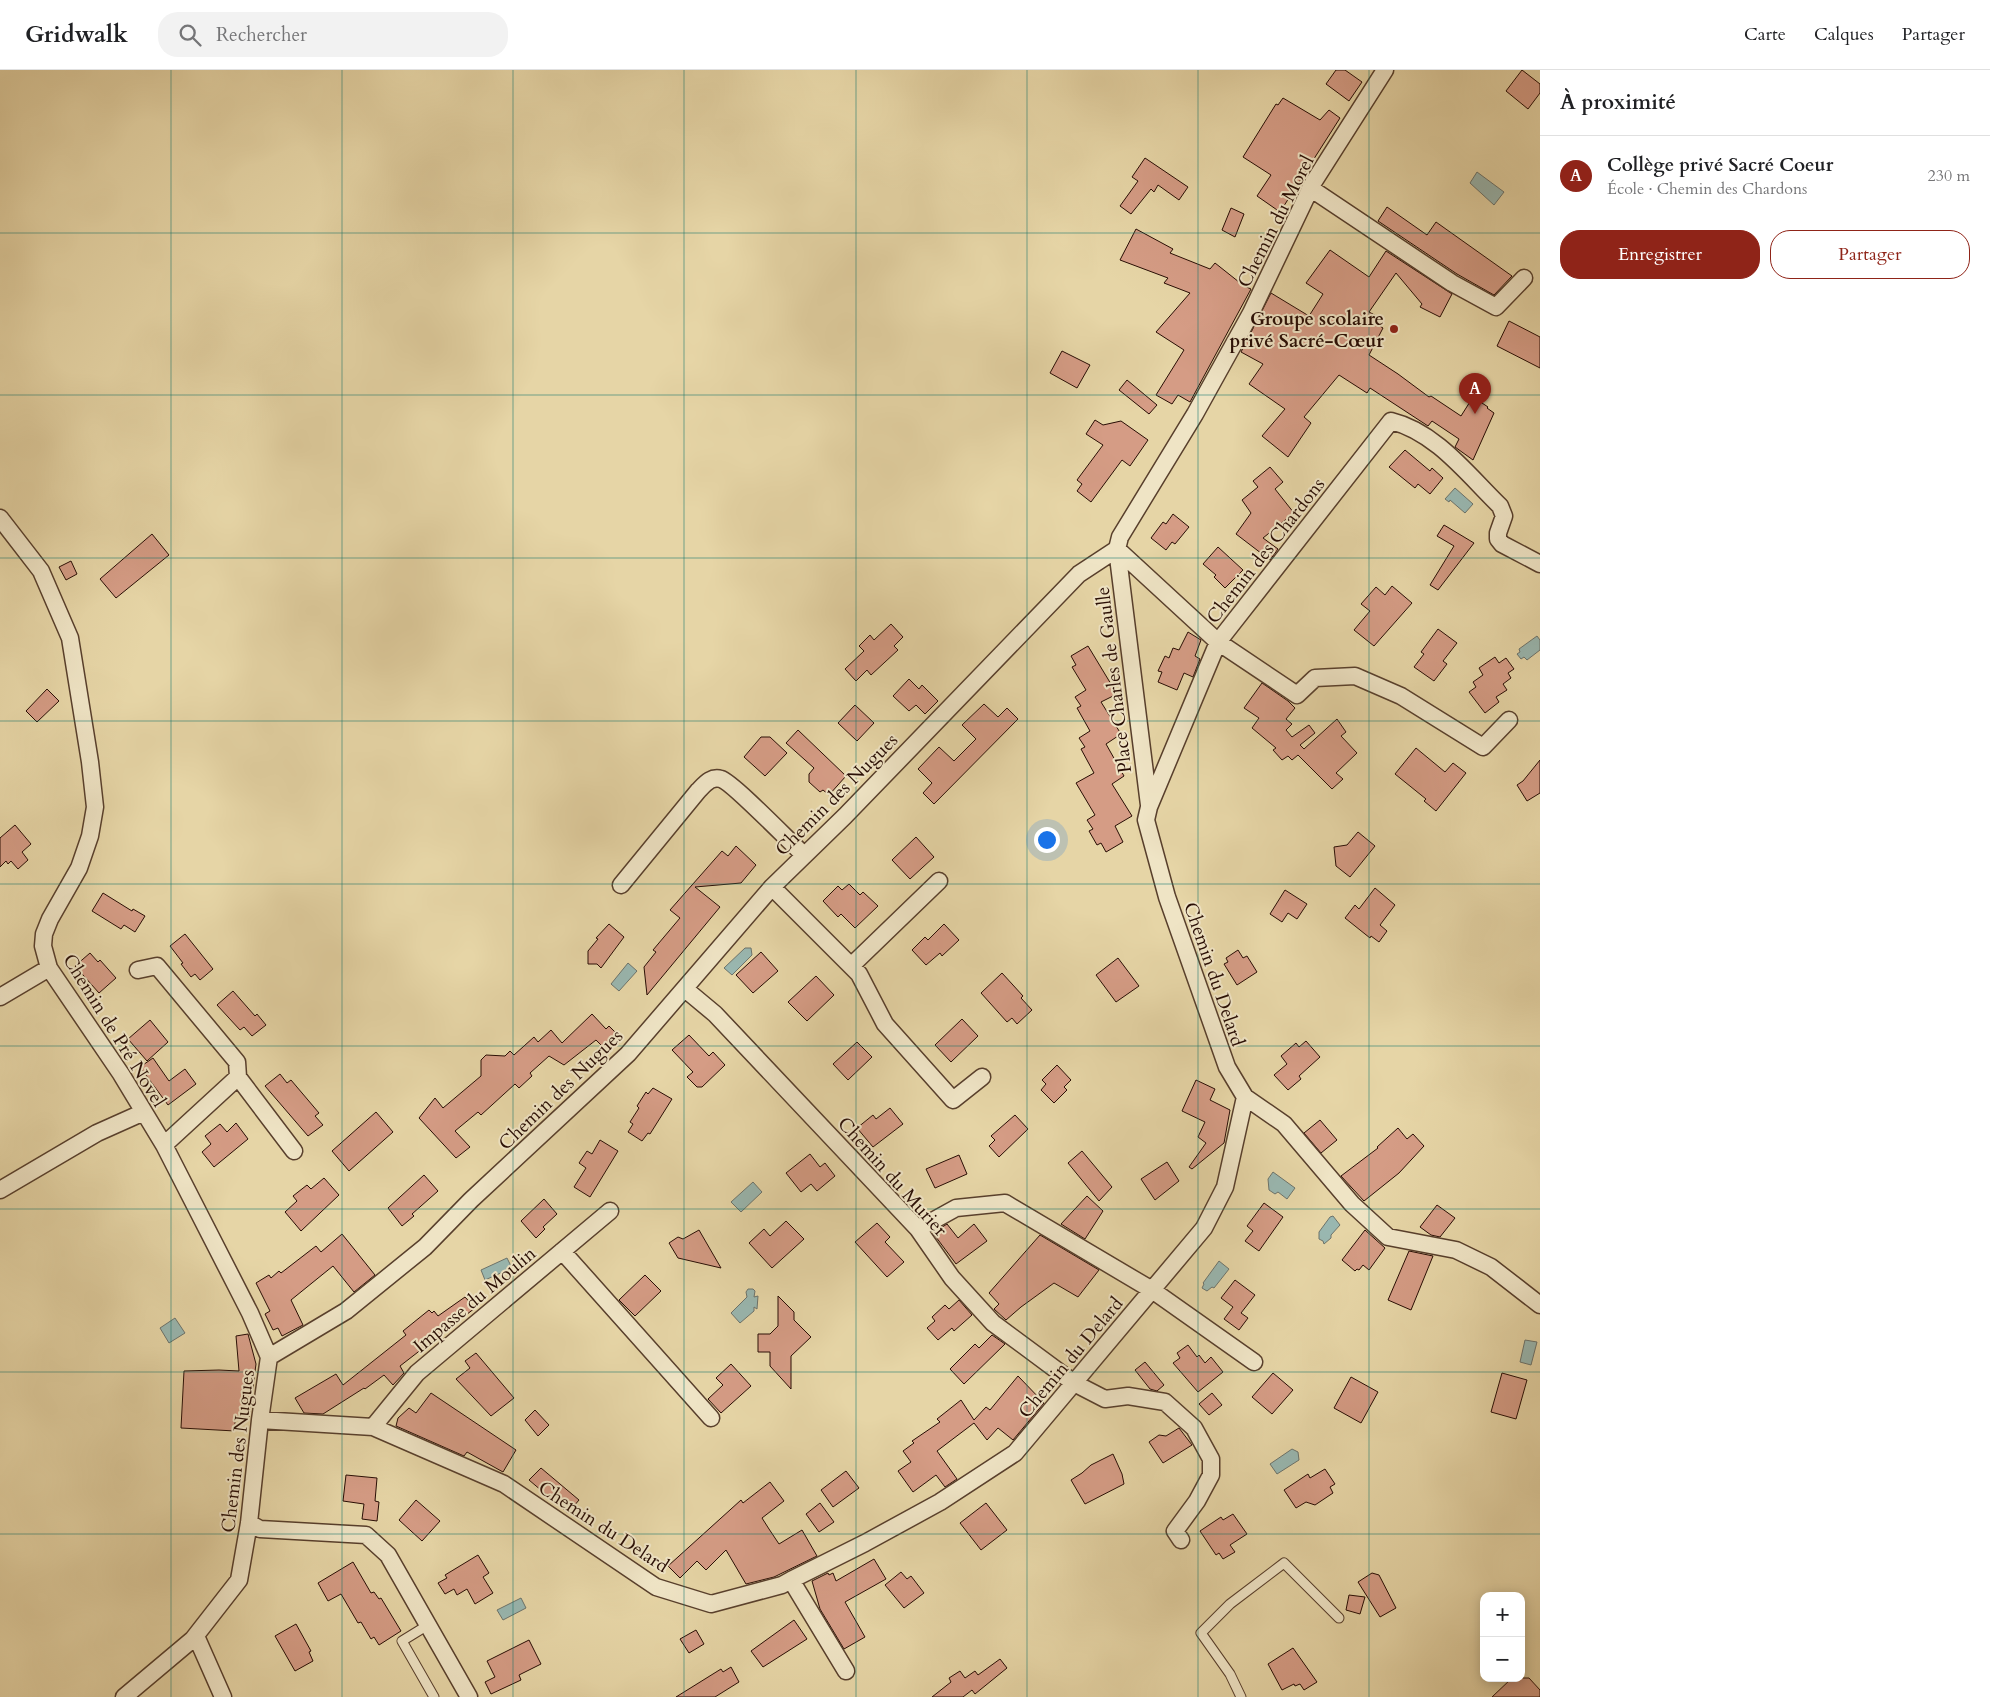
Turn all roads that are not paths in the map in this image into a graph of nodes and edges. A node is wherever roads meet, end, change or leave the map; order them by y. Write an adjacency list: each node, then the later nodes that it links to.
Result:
1 (1385, 70): 2 (street, Chemin du Morel)
2 (1310, 188): 3 (street); 5 (street, Chemin du Morel)
3 (1524, 278)
4 (0, 518): 15 (street, Chemin de Pré Novel)
5 (1117, 548): 7 (street); 9 (street, Place Charles de Gaulle); 10 (street, Chemin des Nugues)
6 (1540, 564): 7 (street, Chemin des Chardons)
7 (1218, 642): 8 (street, Chemin des Chardons); 9 (street, Chemin du Delard)
8 (1508, 720)
9 (1149, 807): 21 (street, Chemin du Delard)
10 (804, 855): 12 (street); 13 (street, Chemin des Nugues)
11 (939, 881): 14 (street)
12 (621, 885)
13 (772, 887): 14 (street); 17 (street, Chemin des Nugues)
14 (851, 966): 20 (street)
15 (50, 968): 18 (street); 22 (street, Chemin de Pré Novel)
16 (138, 970): 19 (street)
17 (685, 990): 27 (street, Chemin du Murier); 31 (street, Chemin des Nugues)
18 (0, 997)
19 (238, 1077): 23 (street); 24 (street)
20 (982, 1077)
21 (1245, 1097): 29 (street, Chemin du Delard); 30 (street)
22 (144, 1112): 23 (street, Chemin de Pré Novel); 25 (street)
23 (164, 1144): 31 (street, Chemin de Pré Novel)
24 (294, 1151)
25 (0, 1190)
26 (610, 1211): 28 (street, Impasse du Moulin)
27 (918, 1229): 29 (street); 33 (street, Chemin du Murier)
28 (562, 1251): 34 (street); 36 (street, Impasse du Moulin)
29 (1152, 1290): 32 (street); 33 (street, Chemin du Delard)
30 (1540, 1305)
31 (269, 1357): 35 (street, Chemin des Nugues)
32 (1254, 1362)
33 (1074, 1383): 38 (street, Chemin du Murier); 39 (street, Chemin du Delard)
34 (711, 1418)
35 (260, 1420): 36 (street, Chemin du Delard); 37 (street, Chemin des Nugues)
36 (373, 1427): 39 (street, Chemin du Delard)
37 (249, 1523): 41 (street); 42 (street, Chemin des Nugues)
38 (1181, 1540)
39 (791, 1580): 43 (street)
40 (1338, 1618): 48 (lane)
41 (428, 1625): 46 (lane); 47 (street)
42 (196, 1636): 44 (street, Chemin des Nugues); 45 (street)
43 (846, 1671)
44 (130, 1695)
45 (223, 1697)
46 (434, 1697)
47 (469, 1697)
48 (1241, 1697)

